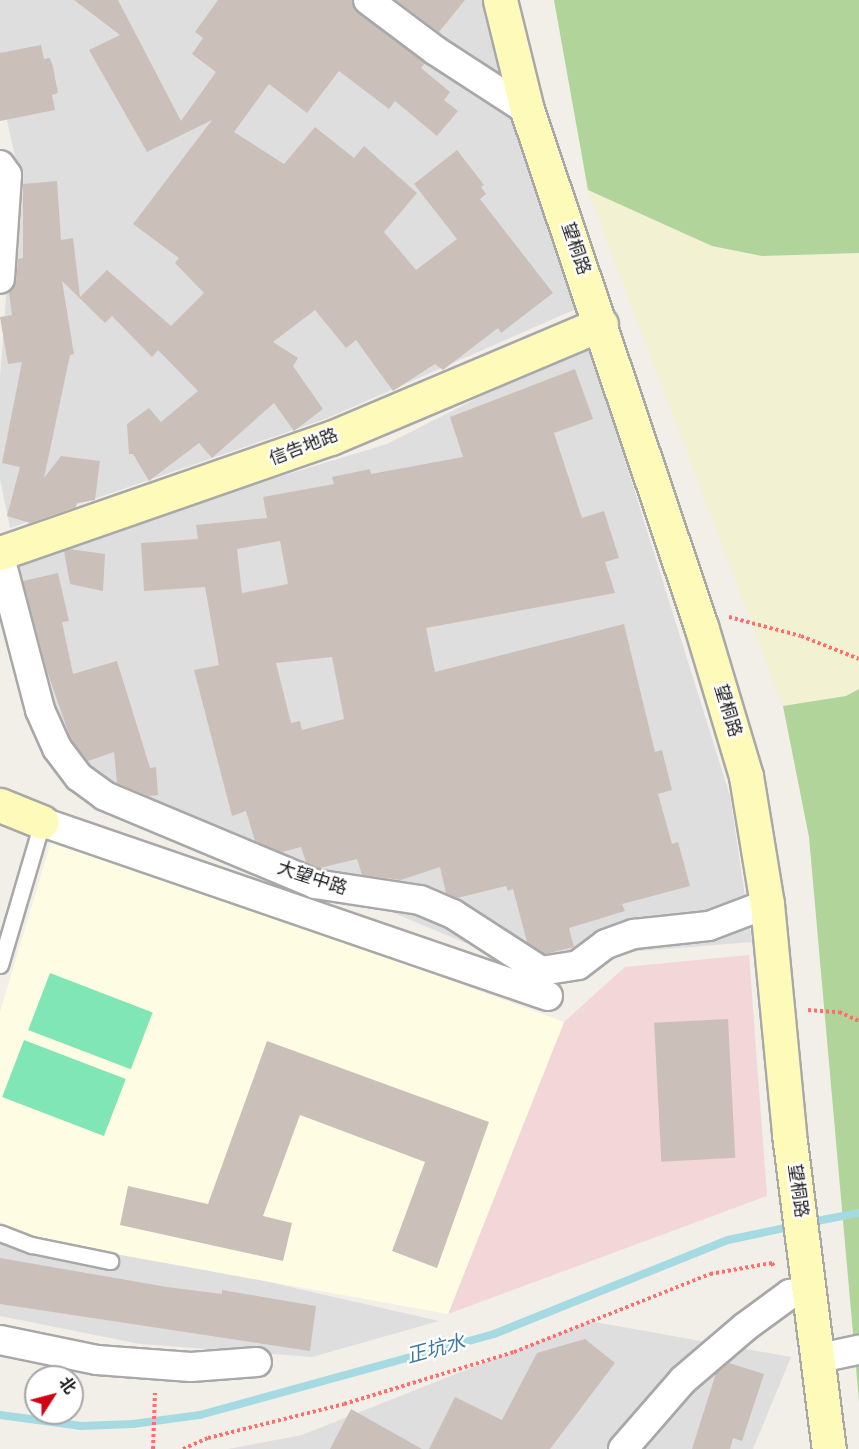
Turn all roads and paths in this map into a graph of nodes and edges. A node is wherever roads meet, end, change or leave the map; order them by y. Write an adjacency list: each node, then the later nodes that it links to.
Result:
1 (368, 0): 3 (street)
2 (500, 0): 3 (main road, 望桐路)
3 (527, 110): 6 (main road, 望桐路)
4 (0, 165): 5 (street)
5 (0, 279)
6 (602, 324): 7 (main road, 信告地路); 8 (main road, 望桐路)
7 (0, 555): 12 (street, 大望中路)
8 (701, 626): 9 (path); 12 (main road, 望桐路)
9 (859, 658)
10 (0, 805): 11 (main road)
11 (42, 822): 13 (lane); 14 (street)
12 (767, 904): 15 (main road, 望桐路)
13 (0, 965)
14 (549, 996)
15 (777, 1009): 16 (path); 19 (main road, 望桐路)
16 (859, 1021)
17 (0, 1233): 18 (lane)
18 (110, 1261)
19 (802, 1283): 22 (main road, 望桐路); 26 (path); 27 (street)
20 (0, 1340): 24 (street)
21 (859, 1350): 22 (street)
22 (820, 1358): 28 (main road, 望桐路)
23 (257, 1362): 24 (street)
24 (156, 1365): 25 (path)
25 (153, 1449)
26 (183, 1449)
27 (623, 1449)
28 (829, 1449)

